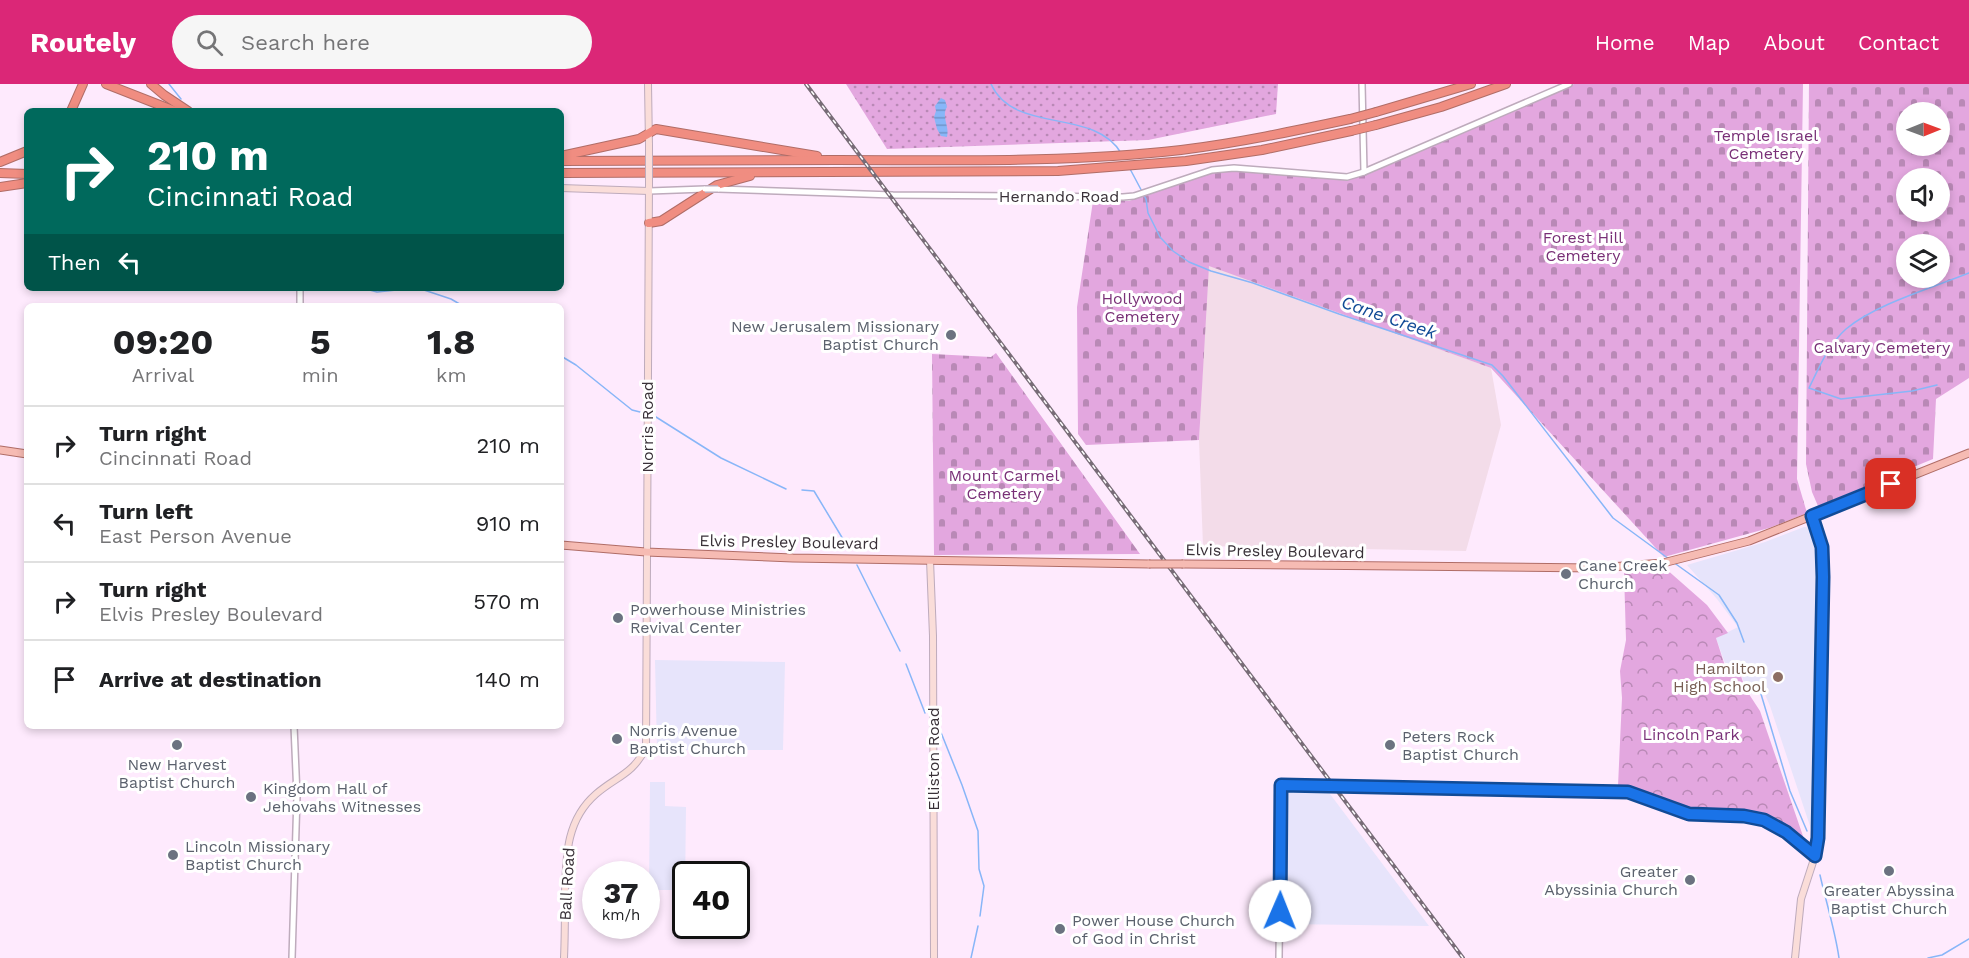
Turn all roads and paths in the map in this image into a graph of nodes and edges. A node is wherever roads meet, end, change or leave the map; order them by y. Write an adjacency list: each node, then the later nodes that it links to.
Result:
1 (83, 84): 9 (highway)
2 (106, 84): 10 (highway)
3 (151, 84): 11 (highway)
4 (648, 84): 12 (main road, Norris Road)
5 (1362, 84): 19 (street)
6 (1471, 84): 15 (highway, bridge)
7 (1506, 84): 18 (highway, bridge)
8 (1569, 84): 19 (street, Hernando Road)
9 (72, 108)
10 (167, 108)
11 (184, 108)
12 (649, 133): 14 (highway); 15 (highway); 26 (main road, Norris Road, bridge)
13 (24, 152): 17 (highway)
14 (564, 155)
15 (840, 160): 16 (highway)
16 (564, 161)
17 (0, 162)
18 (767, 172): 21 (highway); 27 (highway)
19 (1364, 172): 26 (street, Hernando Road, bridge)
20 (0, 173): 22 (highway)
21 (564, 173)
22 (24, 174)
23 (24, 184): 24 (highway)
24 (0, 188)
25 (564, 188): 26 (main road, Hernando Road)
26 (649, 191): 27 (main road, Norris Road)
27 (649, 223): 33 (main road, Norris Road)
28 (0, 450): 30 (main road)
29 (1969, 453): 31 (main road, Elvis Presley Boulevard)
30 (24, 454)
31 (1812, 516): 34 (main road, Elvis Presley Boulevard, bridge); 37 (main road)
32 (564, 545): 33 (main road, Elvis Presley Boulevard)
33 (646, 552): 34 (main road, Elvis Presley Boulevard); 36 (main road, Norris Road)
34 (930, 560): 40 (main road, Elliston Road)
35 (294, 729): 38 (street)
36 (635, 766): 39 (main road, Ball Road)
37 (1815, 856): 41 (street, bridge); 42 (main road)
38 (292, 958)
39 (564, 958)
40 (934, 958)
41 (1279, 958)
42 (1795, 958)

